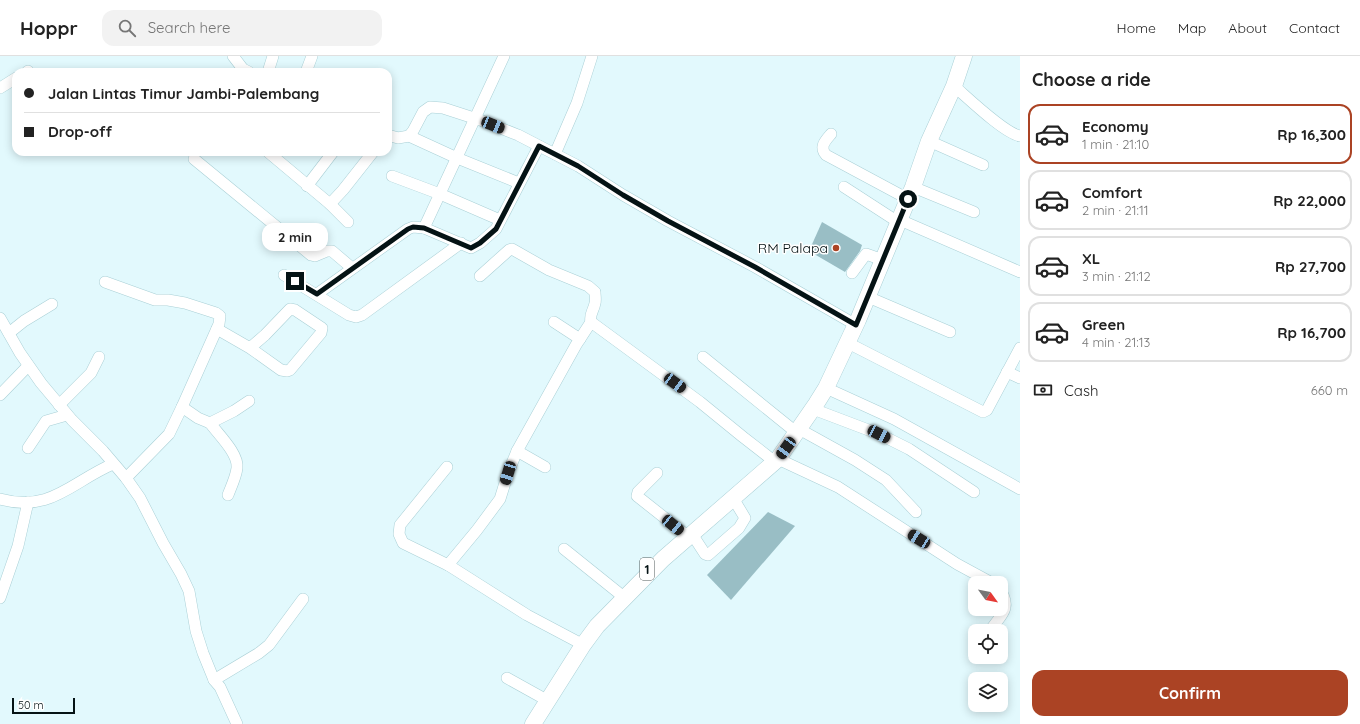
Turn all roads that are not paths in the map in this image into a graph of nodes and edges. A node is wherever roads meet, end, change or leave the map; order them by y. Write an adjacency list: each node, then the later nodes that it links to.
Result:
1 (233, 56): 7 (street)
2 (273, 56): 8 (street)
3 (312, 56): 9 (street)
4 (504, 56): 13 (street)
5 (592, 56): 20 (street)
6 (964, 56): 11 (highway, 1)
7 (242, 68)
8 (269, 68)
9 (308, 68)
10 (12, 80): 12 (street)
11 (954, 86): 17 (street); 18 (highway, 1)
12 (0, 88)
13 (475, 119): 16 (street); 19 (street); 24 (street)
14 (831, 134): 31 (street)
15 (392, 136): 16 (street)
16 (409, 136): 24 (street)
17 (1020, 136)
18 (929, 141): 26 (street); 31 (highway, 1)
19 (539, 146): 20 (street); 28 (street)
20 (555, 154): 53 (street)
21 (282, 156): 29 (street)
22 (330, 156): 29 (street)
23 (370, 156): 33 (street)
24 (457, 158): 28 (street); 32 (street)
25 (194, 159): 41 (street)
26 (983, 165)
27 (392, 176): 32 (street)
28 (520, 183): 35 (street)
29 (307, 186): 33 (street)
30 (844, 187): 36 (street)
31 (910, 193): 34 (street); 36 (highway, 1)
32 (440, 194): 35 (street); 38 (street)
33 (330, 204): 37 (street)
34 (974, 212)
35 (500, 220): 39 (street)
36 (899, 221): 40 (highway, 1); 42 (street)
37 (348, 222)
38 (424, 228): 39 (street); 41 (street)
39 (461, 243): 47 (street)
40 (883, 260): 43 (street); 48 (highway, 1)
41 (352, 268): 47 (street)
42 (1020, 272)
43 (852, 273)
44 (284, 275): 47 (street)
45 (480, 276): 52 (street)
46 (105, 282): 54 (street)
47 (317, 294)
48 (868, 297): 53 (highway, 1); 55 (street)
49 (52, 304): 56 (street)
50 (0, 318): 56 (street)
51 (554, 322): 57 (street)
52 (591, 322): 57 (street); 77 (street)
53 (856, 325): 58 (highway, 1)
54 (216, 329): 59 (street); 70 (street)
55 (950, 332)
56 (9, 333): 63 (street)
57 (580, 339): 76 (street)
58 (848, 343): 64 (street); 66 (highway, 1)
59 (250, 348): 59 (street)
60 (1020, 348): 64 (street)
61 (99, 357): 69 (street)
62 (703, 357): 74 (street)
63 (28, 366): 67 (street); 69 (street)
64 (1007, 372): 65 (street)
65 (1020, 378)
66 (826, 388): 71 (highway, 1); 83 (street)
67 (0, 395)
68 (249, 401): 73 (street)
69 (59, 405): 72 (street)
70 (182, 407): 73 (street); 82 (street)
71 (813, 409): 74 (highway, 1); 84 (street)
72 (67, 415): 75 (street); 78 (street)
73 (210, 423): 85 (street)
74 (796, 433): 77 (highway, 1); 89 (street)
75 (28, 448)
76 (517, 451): 80 (street); 92 (street)
77 (774, 458): 86 (highway, 1); 90 (highway, 1); 93 (street)
78 (113, 464): 82 (street); 88 (street)
79 (447, 467): 92 (street)
80 (545, 467)
81 (657, 473): 90 (street)
82 (126, 478): 99 (street)
83 (1020, 489)
84 (974, 492)
85 (228, 495)
86 (734, 498): 90 (highway, 1); 90 (street)
87 (0, 499): 88 (street)
88 (28, 502): 95 (street)
89 (916, 512)
90 (688, 534): 94 (highway, 1); 103 (highway, 1)
91 (564, 549): 94 (street)
92 (448, 565): 97 (street)
93 (979, 576)
94 (620, 594): 97 (highway, 1)
95 (0, 598)
96 (303, 599): 99 (street)
97 (578, 642): 100 (highway, 1)
98 (507, 678): 100 (street)
99 (214, 680): 101 (street)
100 (543, 698): 102 (highway, 1)
101 (237, 724)
102 (527, 724)
103 (533, 724)

